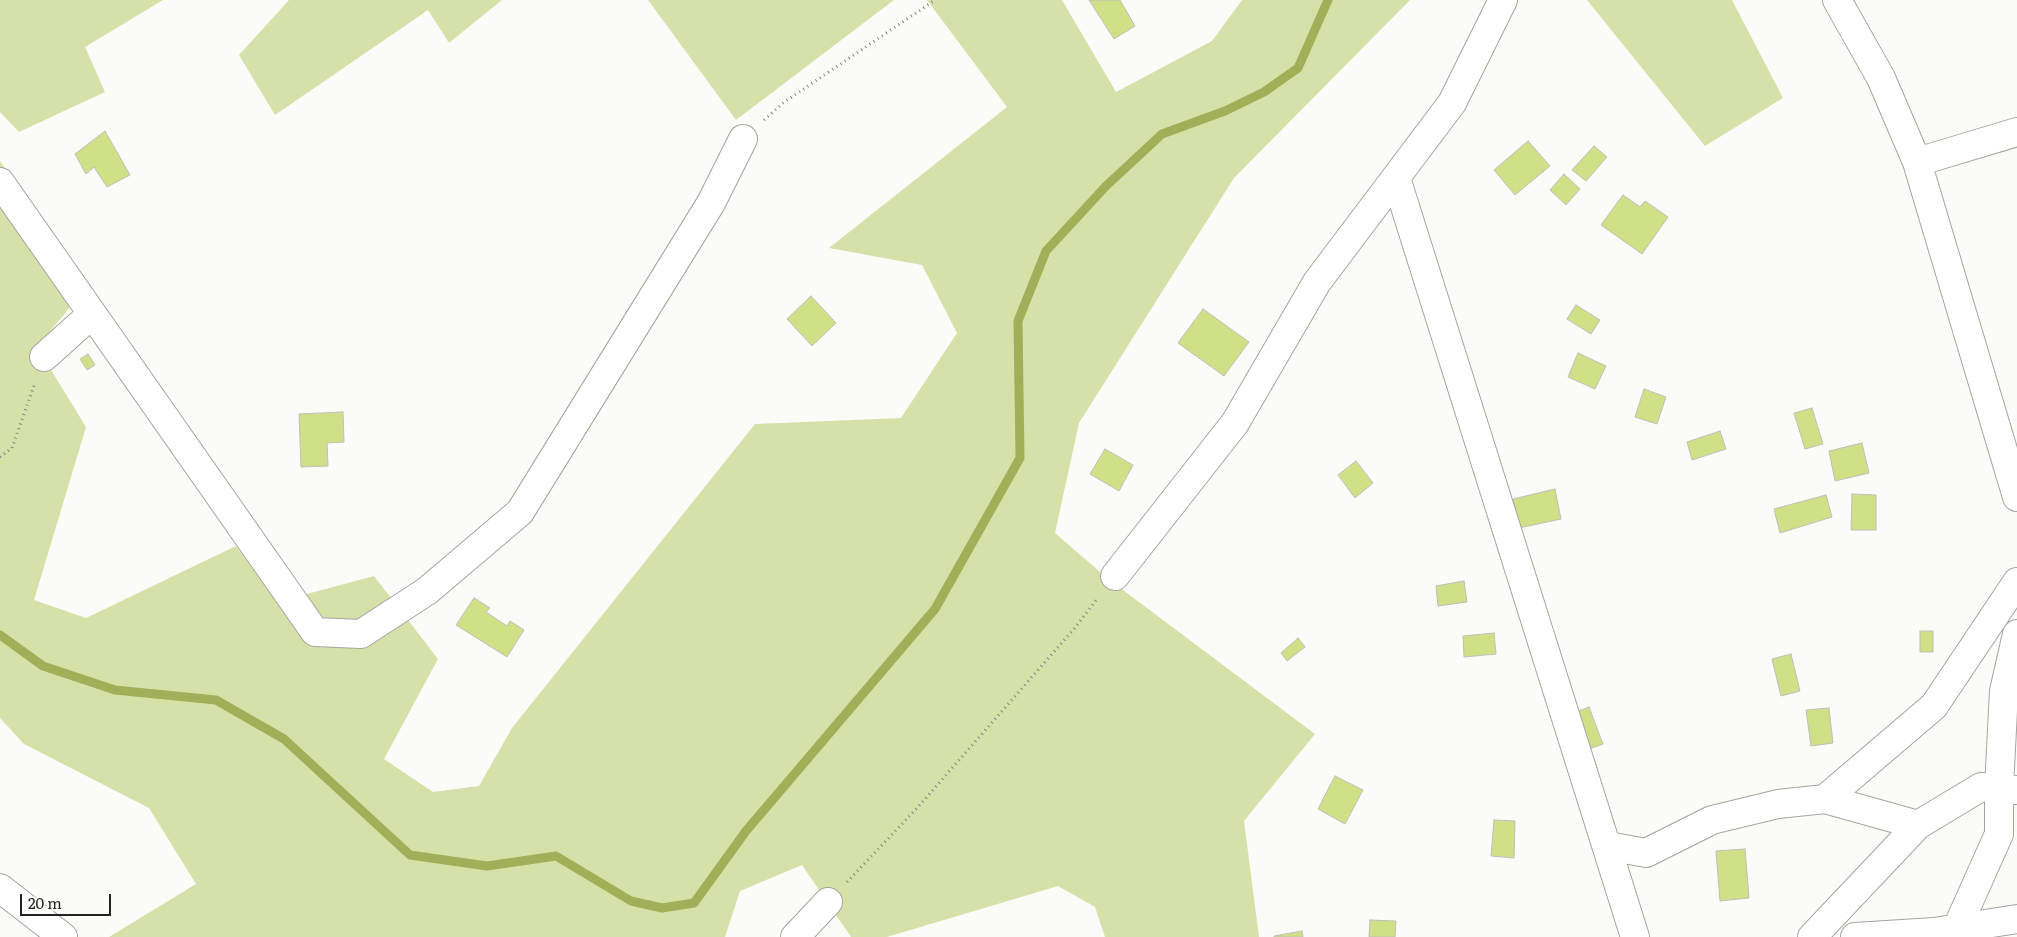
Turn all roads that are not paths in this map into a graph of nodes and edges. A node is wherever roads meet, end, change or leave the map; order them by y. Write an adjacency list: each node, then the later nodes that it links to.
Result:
1 (1503, 0): 6 (street)
2 (1837, 0): 5 (street)
3 (2017, 132): 5 (street)
4 (743, 139): 8 (street)
5 (1917, 162): 10 (street)
6 (1396, 178): 11 (street); 17 (street)
7 (0, 182): 8 (street)
8 (92, 314): 9 (street)
9 (44, 357)
10 (2017, 497)
11 (1115, 576)
12 (2017, 582): 15 (street)
13 (2017, 634): 14 (street)
14 (2008, 789): 16 (street); 21 (street)
15 (1825, 799): 16 (street); 17 (street)
16 (1918, 825): 25 (street)
17 (1608, 846): 24 (street)
18 (0, 888): 22 (street)
19 (828, 902): 23 (street)
20 (2017, 919): 21 (street)
21 (1956, 933): 26 (street)
22 (63, 937)
23 (795, 937)
24 (1635, 937)
25 (1812, 937)
26 (1855, 937)

